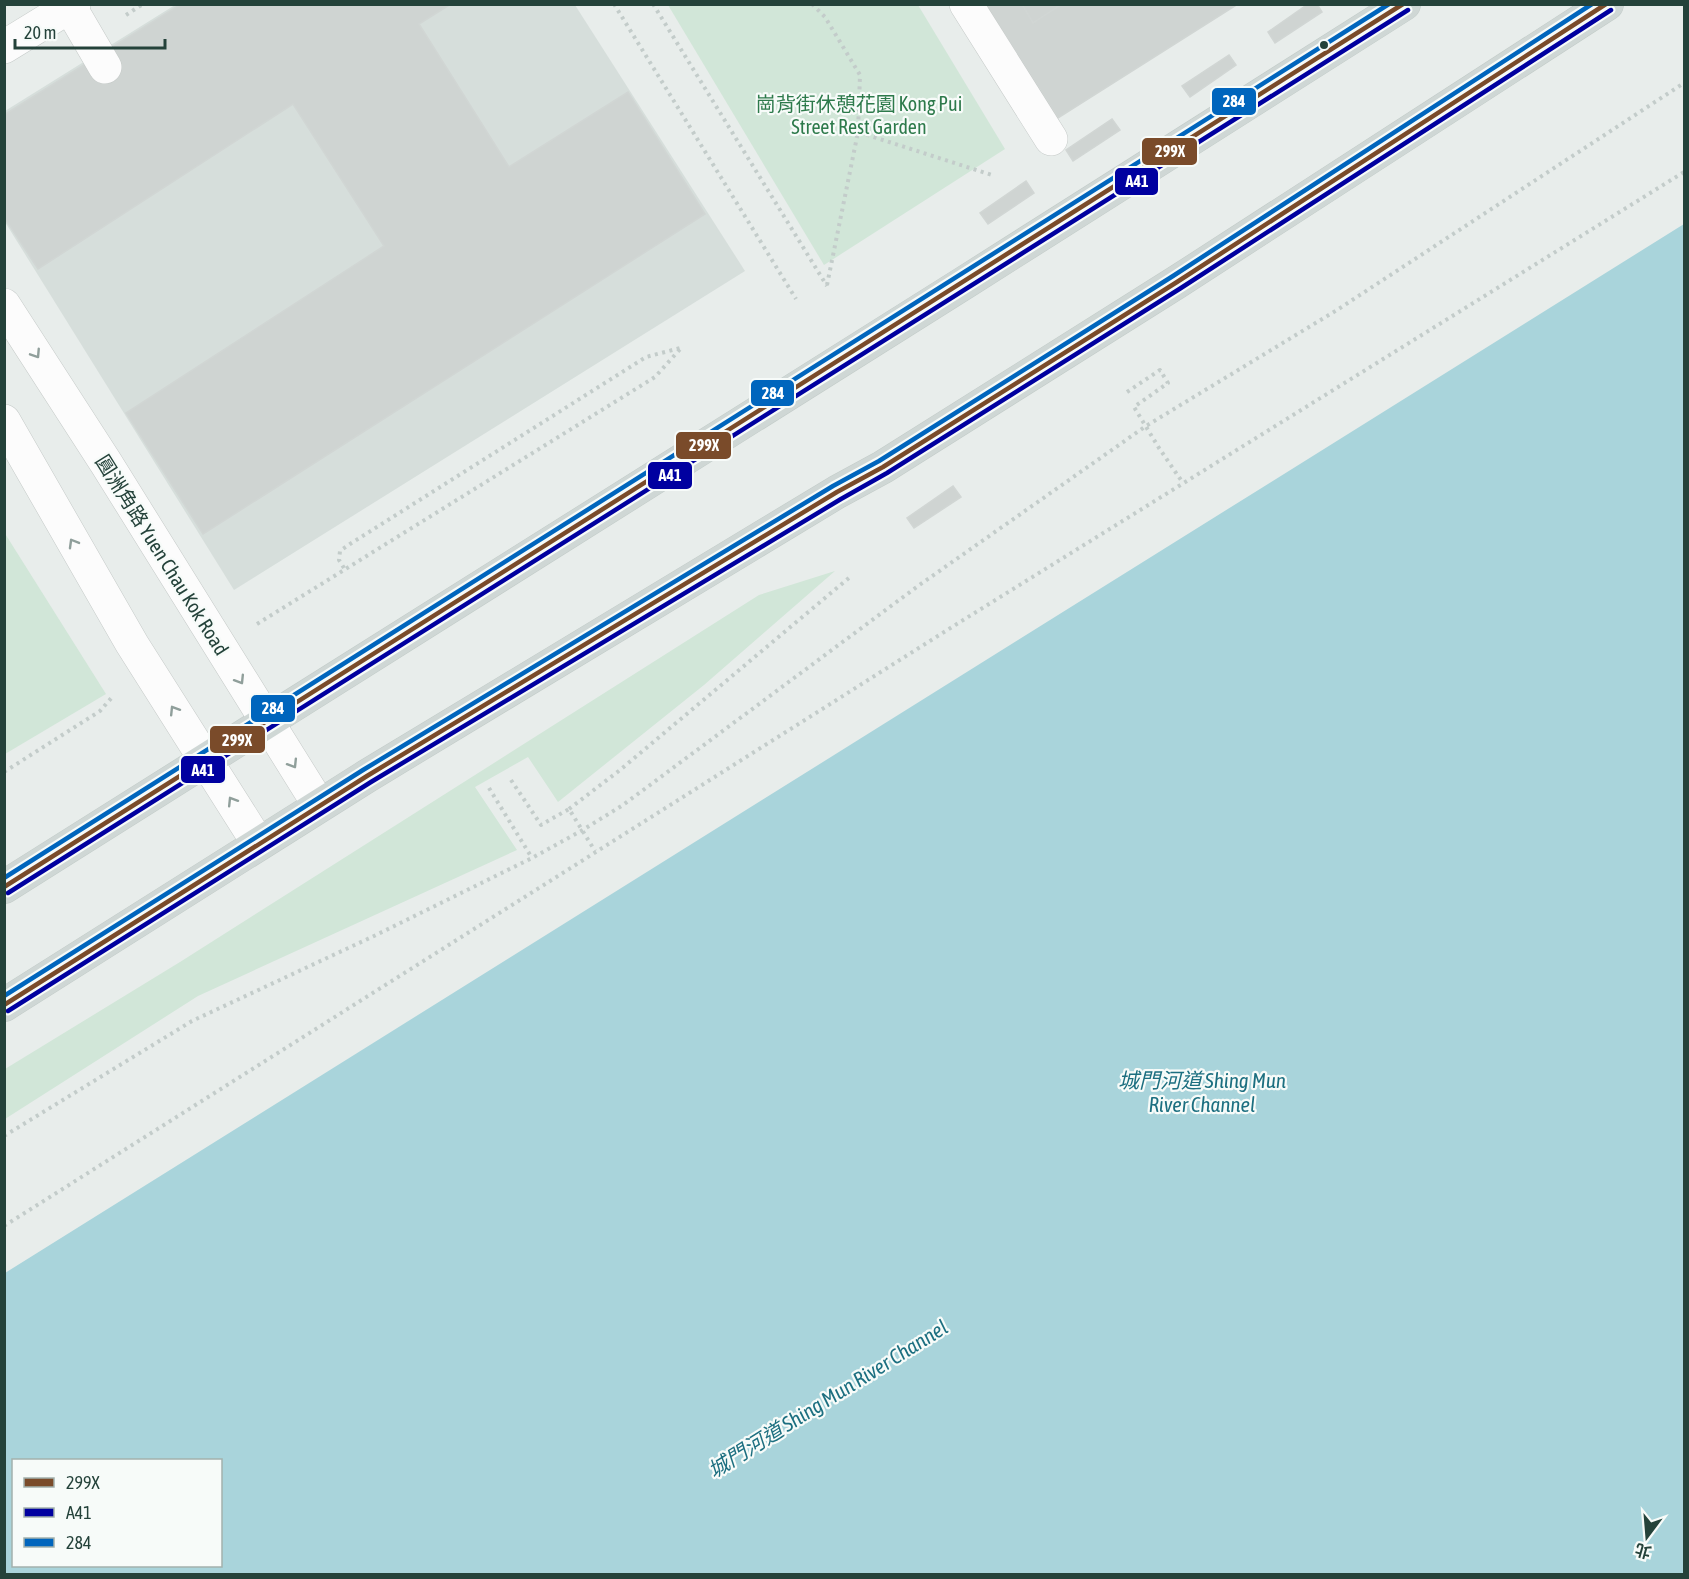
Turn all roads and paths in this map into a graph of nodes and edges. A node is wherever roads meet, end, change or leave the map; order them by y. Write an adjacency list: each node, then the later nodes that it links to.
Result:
1 (614, 4): 15 (path)
2 (653, 4): 11 (path)
3 (812, 4): 11 (path)
4 (966, 4): 12 (street)
5 (1404, 4): 25 (main road)
6 (1607, 4): 30 (main road)
7 (72, 6): 8 (street); 9 (street)
8 (4, 47)
9 (105, 67)
10 (1684, 83): 19 (path)
11 (858, 132): 14 (path)
12 (1051, 139)
13 (1684, 172): 20 (path)
14 (995, 176)
15 (796, 299)
16 (4, 305): 25 (street, 圓洲角路 Yuen Chau Kok Road, one-way to 25)
17 (1127, 392): 19 (path)
18 (4, 421): 26 (street, one-way to 18)
19 (1146, 426): 20 (path); 32 (path)
20 (1184, 483): 34 (path)
21 (344, 568): 21 (path); 23 (path)
22 (850, 578): 31 (path)
23 (252, 627)
24 (119, 690): 27 (path)
25 (267, 722): 26 (main road); 30 (street, 圓洲角路 Yuen Chau Kok Road, one-way to 30)
26 (205, 760): 33 (street, one-way to 26); 36 (main road)
27 (4, 772)
28 (511, 780): 31 (path)
29 (489, 788): 35 (path)
30 (319, 805): 33 (main road)
31 (569, 809): 32 (path)
32 (581, 831): 34 (path); 35 (path)
33 (258, 843): 37 (main road)
34 (595, 851): 39 (path)
35 (532, 858): 38 (path)
36 (4, 887)
37 (4, 1005)
38 (4, 1136)
39 (4, 1226)

